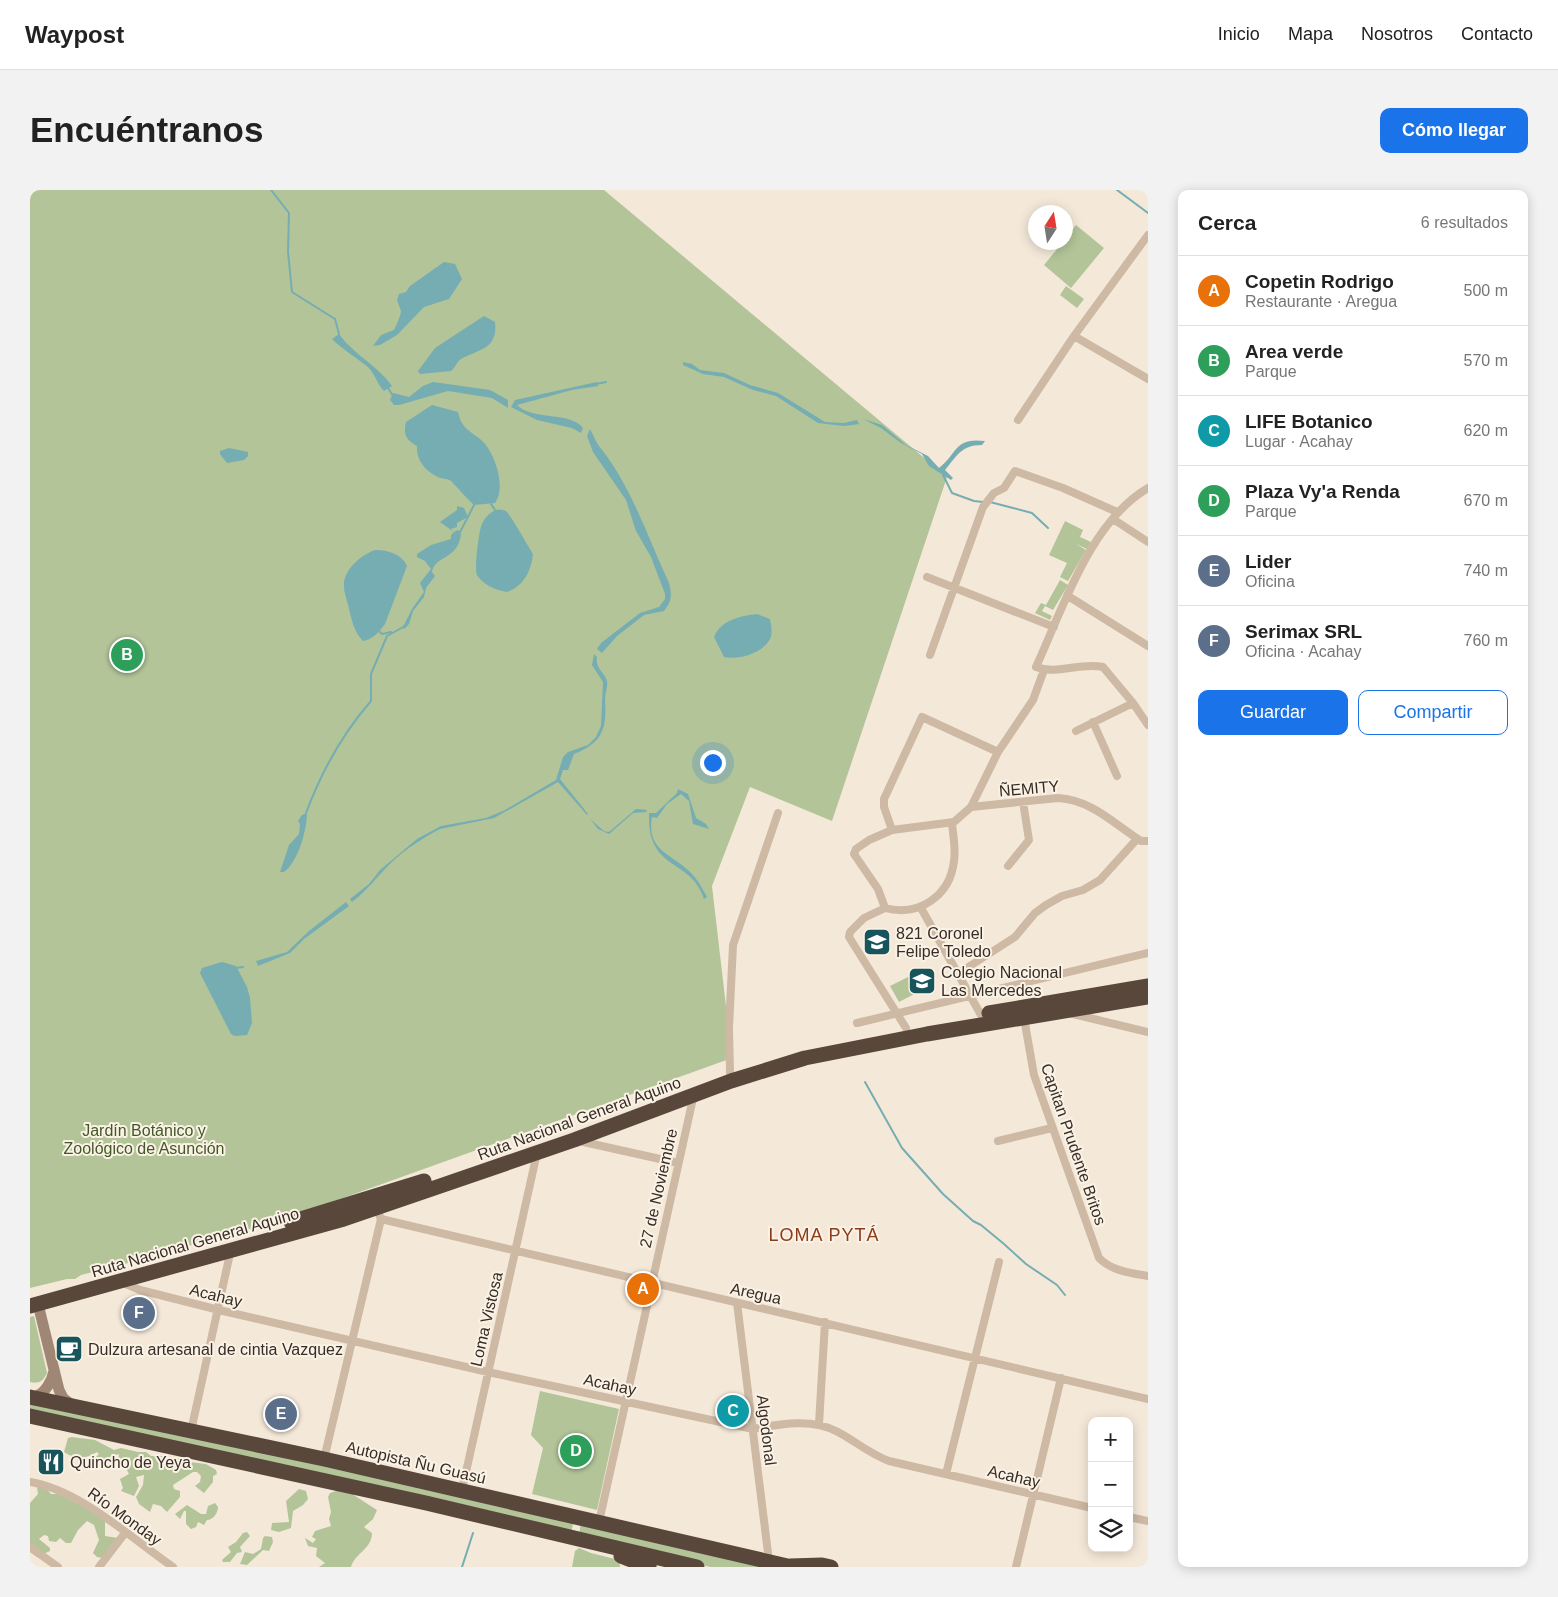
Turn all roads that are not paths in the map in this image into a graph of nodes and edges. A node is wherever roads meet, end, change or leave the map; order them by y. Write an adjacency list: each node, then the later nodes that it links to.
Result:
1 (1148, 235): 2 (street)
2 (1074, 336): 3 (street); 4 (street)
3 (1148, 379)
4 (1018, 420)
5 (1148, 488): 6 (street)
6 (1115, 515): 7 (street); 9 (street); 10 (street)
7 (1148, 542)
8 (927, 577): 9 (street)
9 (956, 588): 11 (street); 13 (street)
10 (1068, 596): 11 (street); 12 (street)
11 (1054, 627): 14 (street)
12 (1148, 646)
13 (930, 656)
14 (1044, 670): 15 (street); 19 (street)
15 (1133, 703): 16 (street); 17 (street)
16 (1093, 722): 18 (street); 20 (street)
17 (1148, 726)
18 (1076, 731)
19 (998, 752): 22 (street); 25 (street)
20 (1117, 776)
21 (1023, 802): 22 (street, ÑEMITY); 26 (street, ÑEMITY); 28 (street)
22 (971, 807): 24 (street)
23 (778, 813): 43 (street)
24 (952, 823): 25 (street); 30 (street)
25 (892, 830): 29 (street)
26 (1137, 839): 27 (street); 32 (street)
27 (1148, 841)
28 (1008, 866)
29 (885, 908): 30 (street); 37 (street)
30 (921, 908): 32 (street)
31 (1148, 953): 34 (street)
32 (959, 973): 34 (street)
33 (1148, 986): 38 (highway, Ruta Nacional General Aquino)
34 (970, 994): 37 (street); 38 (street)
35 (1148, 997): 36 (highway, Ruta Nacional General Aquino)
36 (1066, 1012): 39 (highway, Ruta Nacional General Aquino); 42 (street)
37 (897, 1014): 40 (street); 41 (street)
38 (981, 1015): 41 (highway, Ruta Nacional General Aquino)
39 (1024, 1018): 44 (highway, Ruta Nacional General Aquino); 45 (street, Capitan Prudente Britos)
40 (857, 1023)
41 (906, 1028): 43 (highway, Ruta Nacional General Aquino)
42 (1148, 1032)
43 (730, 1073): 50 (highway, Ruta Nacional General Aquino)
44 (694, 1094): 46 (highway, Ruta Nacional General Aquino); 49 (street, 27 de Noviembre)
45 (1052, 1128): 47 (street); 54 (street, Capitan Prudente Britos)
46 (574, 1140): 48 (highway, Ruta Nacional General Aquino); 49 (street)
47 (998, 1140)
48 (537, 1153): 50 (highway, Ruta Nacional General Aquino); 52 (street, Loma Vistosa)
49 (678, 1163): 56 (street, 27 de Noviembre)
50 (377, 1208): 51 (highway, Ruta Nacional General Aquino); 52 (street, Aregua); 57 (highway, Ruta Nacional General Aquino); 61 (street)
51 (231, 1249): 55 (highway, Ruta Nacional General Aquino); 59 (street)
52 (516, 1250): 56 (street, Aregua); 64 (street, Loma Vistosa)
53 (999, 1262): 62 (street)
54 (1148, 1276)
55 (119, 1281): 57 (highway, Ruta Nacional General Aquino); 59 (street, Acahay)
56 (651, 1284): 58 (street, Aregua); 68 (street, 27 de Noviembre)
57 (33, 1302): 63 (main road)
58 (737, 1303): 60 (street, Aregua); 74 (street, Algodonal)
59 (219, 1310): 61 (street, Acahay); 75 (street)
60 (825, 1322): 62 (street, Aregua); 72 (street)
61 (353, 1341): 64 (street, Acahay); 76 (street)
62 (974, 1358): 65 (street, Aregua); 77 (street)
63 (54, 1370): 66 (main road); 69 (main road)
64 (488, 1372): 68 (street, Acahay); 79 (street, Loma Vistosa)
65 (1061, 1378): 67 (street, Aregua); 80 (street)
66 (35, 1393): 69 (highway, Autopista Ñu Guasú)
67 (1148, 1399)
68 (625, 1401): 74 (street, Acahay); 84 (street, 27 de Noviembre)
69 (72, 1405): 75 (highway, Autopista Ñu Guasú)
70 (30, 1416): 73 (highway)
71 (30, 1422): 73 (highway)
72 (819, 1424): 74 (street, Acahay); 77 (street, Acahay)
73 (87, 1428): 86 (highway)
74 (753, 1428): 88 (street, Algodonal)
75 (191, 1431): 76 (highway, Autopista Ñu Guasú)
76 (324, 1459): 79 (highway, Autopista Ñu Guasú)
77 (946, 1474): 80 (street, Acahay)
78 (30, 1482): 85 (street, Río Monday)
79 (462, 1490): 84 (highway, Autopista Ñu Guasú)
80 (1032, 1494): 81 (street, Acahay); 96 (street)
81 (1088, 1507)
82 (1133, 1518): 83 (street)
83 (1148, 1521)
84 (599, 1522): 88 (highway, Autopista Ñu Guasú)
85 (125, 1533): 90 (street); 91 (street, Río Monday)
86 (585, 1540): 92 (highway); 93 (highway)
87 (30, 1548): 89 (street)
88 (769, 1561): 94 (highway, Autopista Ñu Guasú)
89 (58, 1567)
90 (99, 1567)
91 (173, 1567)
92 (649, 1567)
93 (697, 1567)
94 (791, 1567): 95 (highway, Autopista Ñu Guasú)
95 (831, 1567)
96 (1016, 1567)

